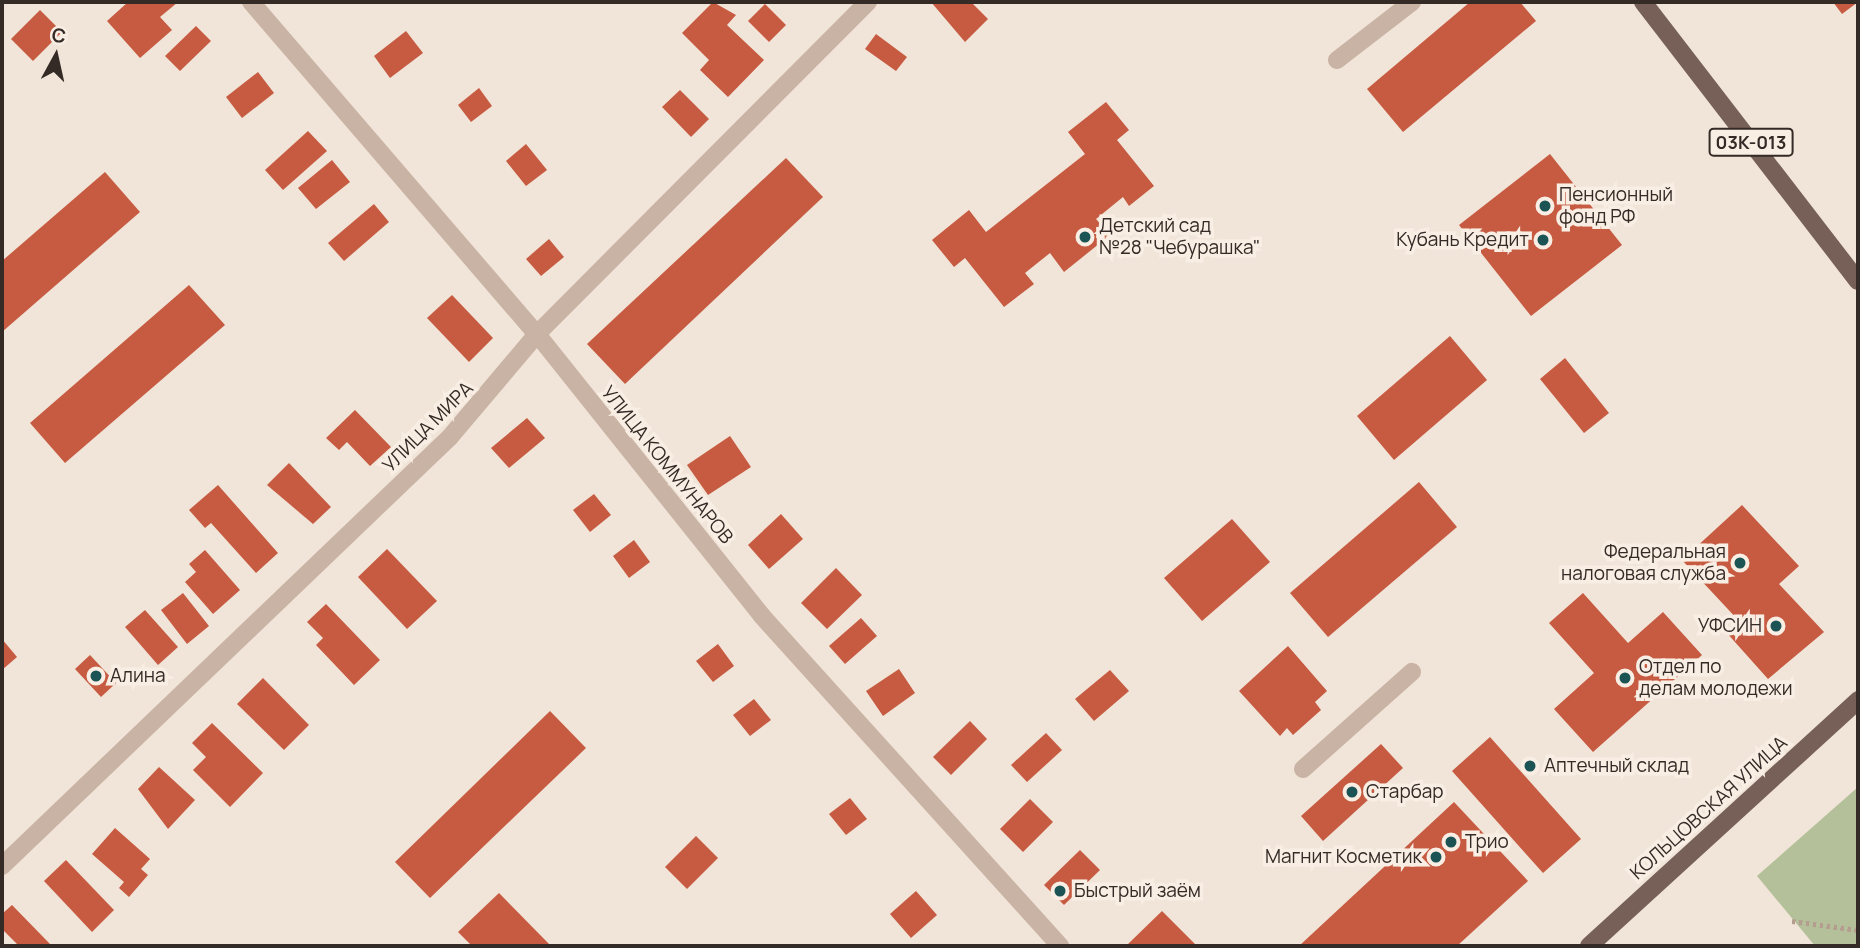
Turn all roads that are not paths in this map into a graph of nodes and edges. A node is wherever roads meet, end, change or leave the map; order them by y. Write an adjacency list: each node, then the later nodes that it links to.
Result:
1 (251, 2): 7 (street, УЛИЦА КОММУНАРОВ)
2 (868, 2): 7 (street, УЛИЦА МИРА)
3 (1412, 2): 5 (street)
4 (1643, 2): 6 (main road, 03К-013)
5 (1337, 60)
6 (1858, 281)
7 (537, 334): 11 (street, УЛИЦА МИРА); 12 (street, УЛИЦА КОММУНАРОВ)
8 (1412, 672): 10 (street)
9 (1858, 701): 13 (main road, КОЛЬЦОВСКАЯ УЛИЦА)
10 (1303, 769)
11 (2, 866)
12 (1060, 946)
13 (1589, 946)

